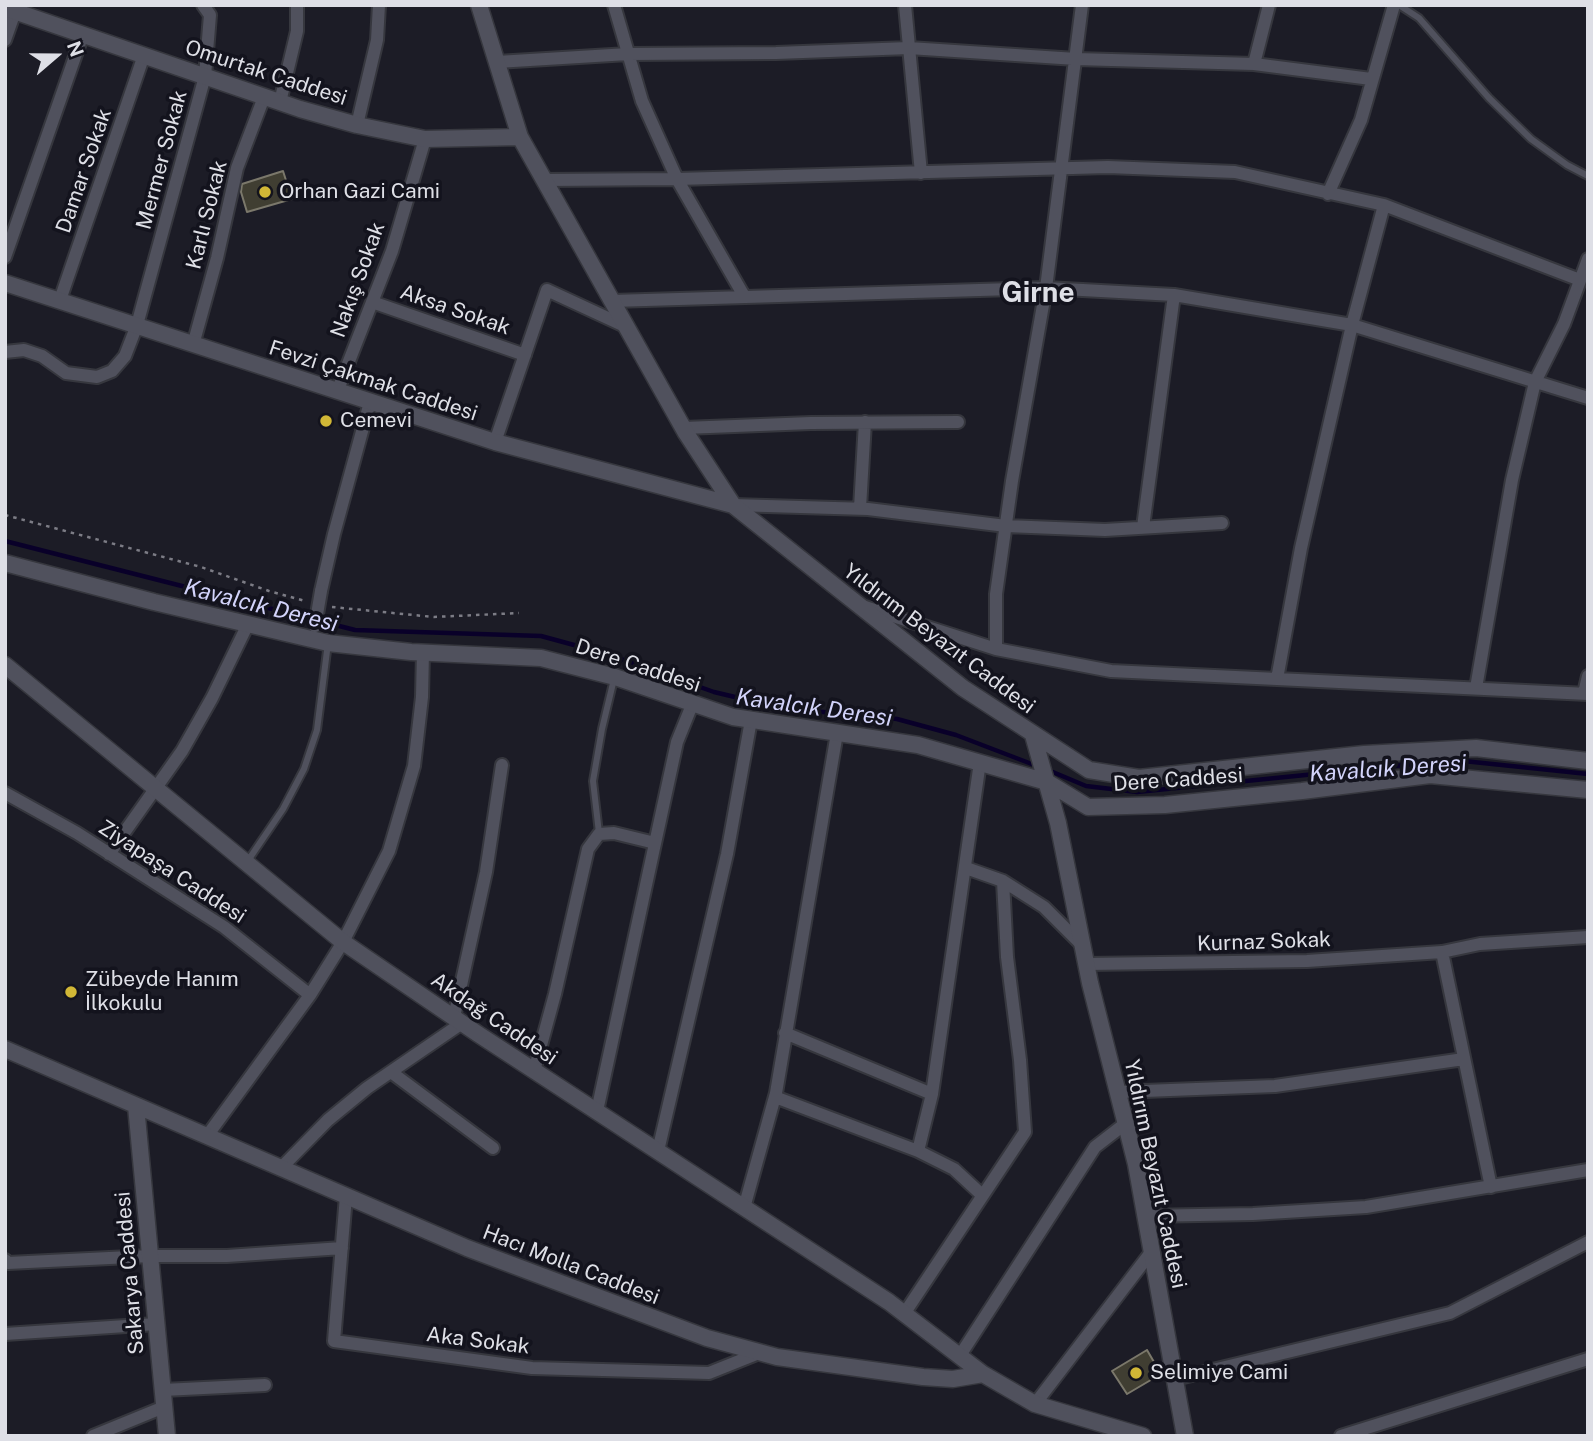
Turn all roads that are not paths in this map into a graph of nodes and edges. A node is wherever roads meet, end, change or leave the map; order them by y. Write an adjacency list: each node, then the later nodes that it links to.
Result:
1 (204, 5): 19 (street, Mermer Sokak)
2 (297, 5): 21 (street, Karlı Sokak)
3 (379, 5): 22 (street)
4 (479, 5): 17 (street, Yıldırım Beyazıt Caddesi)
5 (614, 5): 14 (street)
6 (905, 5): 13 (street)
7 (1082, 5): 16 (street)
8 (1269, 5): 18 (street)
9 (1396, 5): 20 (street); 27 (lane)
10 (13, 8): 11 (street, Omurtak Caddesi); 12 (street)
11 (83, 34): 15 (street, Omurtak Caddesi); 32 (street)
12 (5, 40)
13 (909, 48): 14 (street); 16 (street); 26 (street)
14 (628, 54): 17 (street); 28 (street)
15 (144, 55): 19 (street, Omurtak Caddesi); 39 (street, Damar Sokak)
16 (1076, 59): 18 (street); 25 (street)
17 (497, 62): 23 (street, Yıldırım Beyazıt Caddesi)
18 (1254, 64): 20 (street)
19 (205, 76): 21 (street, Omurtak Caddesi); 42 (street, Mermer Sokak)
20 (1371, 79): 30 (street)
21 (272, 99): 22 (street, Omurtak Caddesi); 45 (street, Karlı Sokak)
22 (357, 125): 24 (street, Omurtak Caddesi)
23 (520, 137): 24 (street, Omurtak Caddesi); 29 (street, Yıldırım Beyazıt Caddesi)
24 (425, 139): 41 (street, Nakış Sokak)
25 (1061, 168): 26 (street); 30 (street); 36 (street)
26 (921, 173): 28 (street)
27 (1588, 176)
28 (677, 179): 29 (street); 38 (street)
29 (544, 180): 40 (street, Yıldırım Beyazıt Caddesi)
30 (1328, 194): 31 (street)
31 (1384, 205): 34 (street); 43 (street)
32 (5, 257)
33 (1588, 259): 34 (street)
34 (1580, 280): 48 (street)
35 (5, 283): 39 (street, Fevzi Çakmak Caddesi)
36 (1046, 288): 37 (street); 38 (street); 59 (street)
37 (1174, 295): 43 (street); 60 (street)
38 (744, 296): 40 (street)
39 (60, 300): 42 (street, Fevzi Çakmak Caddesi)
40 (612, 301): 44 (street, Yıldırım Beyazıt Caddesi)
41 (372, 302): 47 (street, Aksa Sokak); 49 (street, Nakış Sokak)
42 (137, 325): 45 (street, Fevzi Çakmak Caddesi); 46 (street, Mermer Sokak)
43 (1352, 326): 48 (street); 70 (street)
44 (627, 327): 47 (street); 54 (street, Yıldırım Beyazıt Caddesi)
45 (193, 345): 49 (street, Fevzi Çakmak Caddesi)
46 (5, 352)
47 (525, 355): 55 (street)
48 (1535, 382): 50 (street); 71 (street)
49 (337, 392): 51 (street, Fevzi Çakmak Caddesi)
50 (1588, 398)
51 (370, 402): 55 (street, Fevzi Çakmak Caddesi); 64 (street, bridge)
52 (865, 422): 53 (street); 54 (street); 57 (street)
53 (958, 422)
54 (684, 428): 56 (street, Yıldırım Beyazıt Caddesi)
55 (495, 442): 56 (street, Fevzi Çakmak Caddesi)
56 (733, 505): 57 (street); 62 (street, Yıldırım Beyazıt Caddesi)
57 (860, 509): 59 (street)
58 (1222, 523): 60 (street)
59 (1006, 526): 60 (street); 65 (street)
60 (1143, 527)
61 (5, 563): 63 (street, Dere Caddesi)
62 (858, 605): 65 (street); 76 (street, Yıldırım Beyazıt Caddesi)
63 (248, 625): 64 (street, Dere Caddesi); 83 (street)
64 (318, 636): 66 (street, Dere Caddesi); 89 (lane)
65 (996, 649): 70 (street)
66 (423, 652): 69 (street, Dere Caddesi); 93 (street)
67 (5, 666): 83 (street, Akdağ Caddesi)
68 (1588, 676): 72 (street)
69 (615, 677): 73 (street, Dere Caddesi); 86 (lane)
70 (1277, 679): 71 (street)
71 (1476, 688): 72 (street)
72 (1586, 694)
73 (692, 705): 74 (street, Dere Caddesi); 87 (street)
74 (751, 720): 75 (street, Dere Caddesi); 112 (street)
75 (837, 733): 79 (street, Dere Caddesi); 99 (street)
76 (1033, 735): 77 (street, Dere Caddesi); 82 (street, Yıldırım Beyazıt Caddesi)
77 (1427, 751): 78 (street, Dere Caddesi); 81 (street)
78 (1588, 761)
79 (980, 762): 82 (street, Dere Caddesi); 90 (street)
80 (502, 765): 98 (street)
81 (1426, 775): 82 (street, Dere Caddesi); 84 (street, Dere Caddesi)
82 (1047, 782): 94 (street, Yıldırım Beyazıt Caddesi)
83 (155, 789): 88 (street); 89 (street, Akdağ Caddesi)
84 (1588, 790)
85 (5, 793): 88 (street, Ziyapaşa Caddesi)
86 (599, 834): 87 (street); 102 (street)
87 (655, 843): 108 (street)
88 (109, 854): 97 (street, Ziyapaşa Caddesi)
89 (246, 864): 93 (street, Akdağ Caddesi)
90 (966, 868): 91 (street); 105 (street)
91 (1003, 881): 94 (street); 117 (street)
92 (1588, 937): 95 (street, Kurnaz Sokak)
93 (343, 942): 97 (street); 98 (street, Akdağ Caddesi)
94 (1083, 946): 96 (street, Yıldırım Beyazıt Caddesi)
95 (1442, 952): 96 (street, Kurnaz Sokak); 101 (street)
96 (1086, 964): 104 (street, Yıldırım Beyazıt Caddesi)
97 (310, 995): 110 (street)
98 (458, 1020): 102 (street, Akdağ Caddesi); 103 (street)
99 (785, 1034): 105 (street); 106 (street)
100 (5, 1049): 107 (street, Hacı Molla Caddesi)
101 (1464, 1059): 104 (street); 116 (street)
102 (534, 1071): 108 (street, Akdağ Caddesi)
103 (391, 1072): 111 (street); 114 (street)
104 (1118, 1092): 109 (street, Yıldırım Beyazıt Caddesi)
105 (932, 1094): 113 (street)
106 (775, 1097): 113 (street); 119 (street)
107 (136, 1106): 110 (street, Hacı Molla Caddesi); 124 (street, Sakarya Caddesi)
108 (597, 1111): 112 (street, Akdağ Caddesi)
109 (1126, 1123): 120 (street, Yıldırım Beyazıt Caddesi); 130 (street)
110 (206, 1136): 114 (street, Hacı Molla Caddesi)
111 (493, 1148)
112 (658, 1152): 119 (street, Akdağ Caddesi)
113 (918, 1152): 117 (street)
114 (281, 1168): 118 (street, Hacı Molla Caddesi)
115 (1588, 1170): 116 (street)
116 (1492, 1187): 120 (street)
117 (982, 1195): 126 (street)
118 (346, 1196): 122 (street, Aka Sokak); 129 (street, Hacı Molla Caddesi)
119 (744, 1208): 126 (street, Akdağ Caddesi)
120 (1145, 1216): 123 (street, Yıldırım Beyazıt Caddesi)
121 (1588, 1242): 133 (street)
122 (342, 1248): 124 (street); 129 (street, Aka Sokak)
123 (1152, 1251): 133 (street, Yıldırım Beyazıt Caddesi); 136 (street)
124 (150, 1256): 125 (street); 127 (street, Sakarya Caddesi)
125 (5, 1260)
126 (904, 1314): 130 (street, Akdağ Caddesi)
127 (156, 1324): 128 (street); 135 (street, Sakarya Caddesi)
128 (5, 1334)
129 (759, 1353): 132 (street, Hacı Molla Caddesi)
130 (959, 1357): 132 (street, Akdağ Caddesi)
131 (1588, 1359): 142 (street)
132 (984, 1374): 136 (street)
133 (1175, 1379): 141 (street, Yıldırım Beyazıt Caddesi)
134 (265, 1385): 135 (street)
135 (163, 1390): 137 (street, Sakarya Caddesi)
136 (1035, 1404): 140 (street)
137 (164, 1407): 138 (street); 139 (street, Sakarya Caddesi)
138 (93, 1436)
139 (167, 1436)
140 (1143, 1436)
141 (1185, 1436)
142 (1341, 1436)

